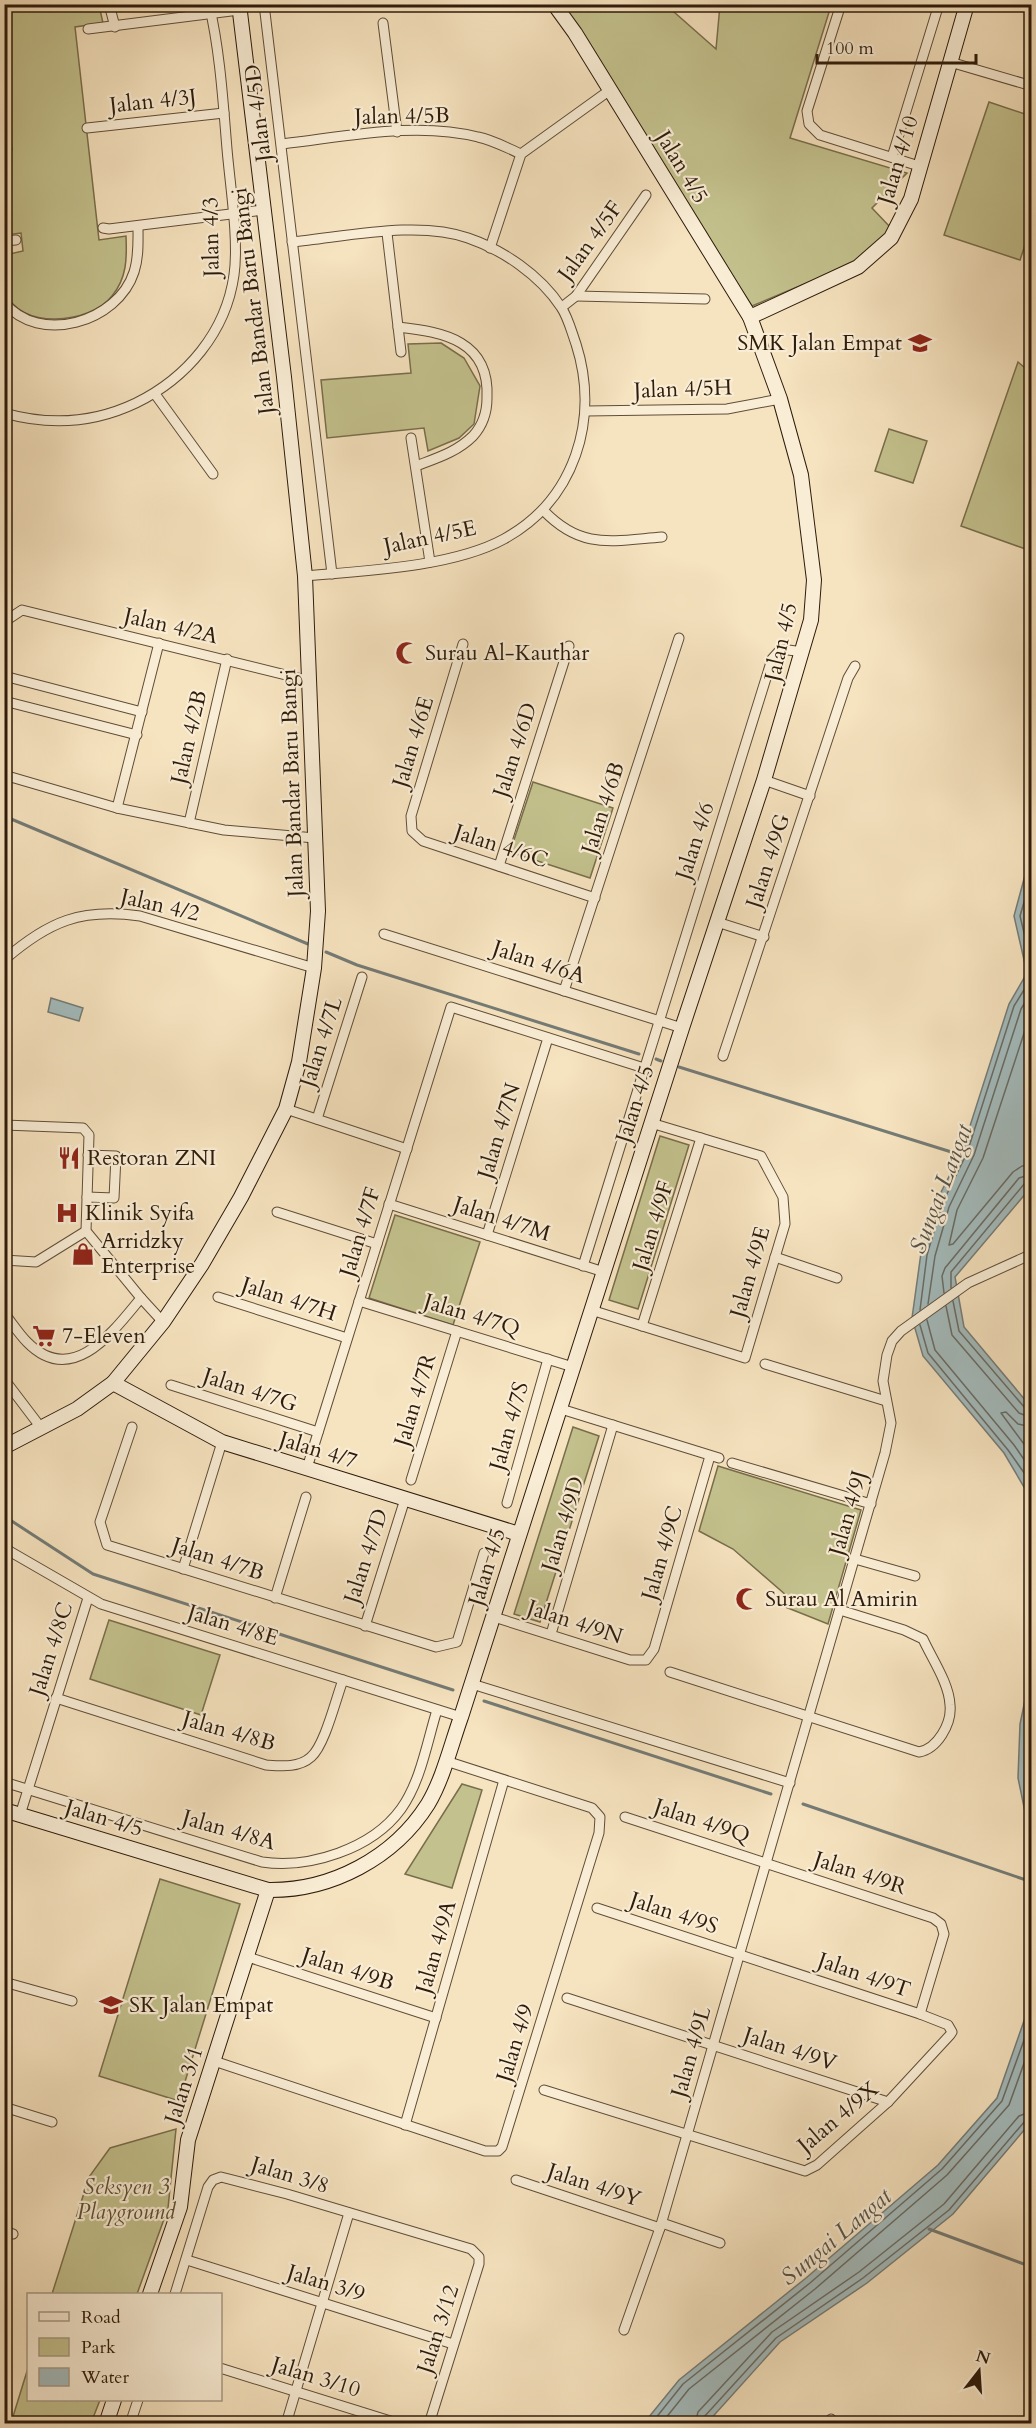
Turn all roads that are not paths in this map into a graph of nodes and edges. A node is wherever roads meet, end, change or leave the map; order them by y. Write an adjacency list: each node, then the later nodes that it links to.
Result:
1 (109, 4): 10 (street)
2 (264, 4): 18 (street, Jalan 4/5D)
3 (554, 4): 14 (street, Jalan 4/5)
4 (841, 4): 20 (street)
5 (939, 4): 20 (street)
6 (967, 4): 12 (street, Jalan 4/10)
7 (239, 7): 8 (street); 23 (street, Jalan Bandar Baru Bangi)
8 (210, 9): 10 (street); 15 (street, Jalan 4/3)
9 (382, 23): 17 (street)
10 (115, 27): 11 (street)
11 (87, 29)
12 (951, 62): 13 (street); 21 (street, Jalan 4/10)
13 (1032, 86)
14 (610, 90): 19 (street); 36 (street, Jalan 4/5)
15 (224, 112): 16 (street, Jalan 4/3J); 24 (street, Jalan 4/3)
16 (87, 128)
17 (397, 132): 18 (street, Jalan 4/5B); 19 (street, Jalan 4/5B)
18 (282, 144): 30 (street, Jalan 4/5D)
19 (521, 154): 31 (street)
20 (892, 157): 21 (street)
21 (919, 165): 36 (street, Jalan 4/10)
22 (646, 195): 32 (street, Jalan 4/5F)
23 (263, 210): 24 (street); 50 (street, Jalan Bandar Baru Bangi)
24 (232, 214): 25 (street); 39 (street, Jalan 4/3)
25 (138, 226): 26 (street); 34 (street)
26 (103, 228)
27 (387, 233): 30 (street, Jalan 4/5E); 31 (street, Jalan 4/5E); 37 (street)
28 (16, 240): 29 (street)
29 (4, 241)
30 (292, 242): 49 (street, Jalan 4/5D)
31 (490, 248): 35 (street, Jalan 4/5E)
32 (576, 296): 33 (street); 35 (street, Jalan 4/5F)
33 (705, 299)
34 (4, 302)
35 (562, 308): 41 (street, Jalan 4/5E)
36 (750, 317): 40 (street, Jalan 4/5)
37 (398, 327): 38 (street); 44 (street)
38 (401, 352)
39 (155, 394): 42 (street, Jalan 4/3); 45 (street)
40 (780, 399): 41 (street, Jalan 4/5H); 56 (street, Jalan 4/5)
41 (586, 411): 46 (street, Jalan 4/5E)
42 (4, 413)
43 (411, 438): 44 (street)
44 (417, 466): 48 (street)
45 (213, 474)
46 (543, 510): 47 (street); 48 (street, Jalan 4/5E)
47 (662, 537)
48 (430, 562): 49 (street, Jalan 4/5E)
49 (332, 574): 50 (street, Jalan 4/5E)
50 (305, 576): 60 (street, Jalan Bandar Baru Bangi)
51 (4, 622): 53 (street, Jalan 4/2A)
52 (679, 638): 72 (street, Jalan 4/6B)
53 (159, 643): 57 (street, Jalan 4/2A); 62 (street)
54 (463, 644): 68 (street, Jalan 4/6E)
55 (569, 646): 71 (street, Jalan 4/6D)
56 (803, 652): 65 (street, Jalan 4/5); 80 (street, Jalan 4/6)
57 (227, 659): 60 (street, Jalan 4/2A); 69 (street, Jalan 4/2B)
58 (855, 666): 66 (street, Jalan 4/9G)
59 (4, 676): 62 (street)
60 (310, 681): 70 (street, Jalan Bandar Baru Bangi)
61 (4, 701): 63 (street)
62 (142, 712): 63 (street)
63 (137, 735): 67 (street)
64 (4, 775): 67 (street)
65 (764, 780): 66 (street, Jalan 4/9G); 73 (street, Jalan 4/5)
66 (810, 796): 75 (street, Jalan 4/9G)
67 (117, 808): 69 (street)
68 (411, 816): 71 (street, Jalan 4/6C)
69 (189, 823): 70 (street)
70 (315, 838): 77 (street, Jalan Bandar Baru Bangi)
71 (499, 866): 72 (street, Jalan 4/6C)
72 (595, 897): 79 (street, Jalan 4/6B)
73 (717, 922): 75 (street, Jalan 4/9G); 81 (street, Jalan 4/5)
74 (384, 934): 79 (street, Jalan 4/6A)
75 (764, 937): 83 (street, Jalan 4/9G)
76 (4, 960): 77 (street, Jalan 4/2)
77 (314, 968): 85 (street, Jalan Bandar Baru Bangi)
78 (362, 977): 86 (street, Jalan 4/7L)
79 (564, 991): 80 (street, Jalan 4/6A)
80 (659, 1020): 81 (street, Jalan 4/6A); 84 (street, Jalan 4/6)
81 (682, 1028): 87 (street, Jalan 4/5)
82 (548, 1038): 84 (street); 90 (street, Jalan 4/7F); 96 (street, Jalan 4/7N)
83 (723, 1056)
84 (644, 1068): 101 (street, Jalan 4/6)
85 (286, 1109): 86 (street, Jalan 4/7L); 109 (street, Jalan Bandar Baru Bangi)
86 (317, 1119): 90 (street, Jalan 4/7L)
87 (651, 1123): 89 (street, Jalan 4/9E); 102 (street, Jalan 4/5)
88 (4, 1125): 91 (street)
89 (701, 1138): 99 (street, Jalan 4/9E); 110 (street, Jalan 4/9F)
90 (407, 1149): 93 (street, Jalan 4/7F)
91 (88, 1155): 92 (street); 92 (street)
92 (87, 1197): 95 (street)
93 (389, 1204): 96 (street, Jalan 4/7M); 97 (street, Jalan 4/7F)
94 (277, 1212): 97 (street)
95 (86, 1231): 100 (street); 105 (street)
96 (487, 1235): 101 (street, Jalan 4/7M)
97 (377, 1244): 106 (street, Jalan 4/7F)
98 (1032, 1254): 119 (street, Jalan 4/9J)
99 (775, 1257): 103 (street); 110 (street, Jalan 4/9E)
100 (4, 1260)
101 (583, 1266): 102 (street, Jalan 4/7M)
102 (604, 1272): 107 (street, Jalan 4/5)
103 (837, 1278)
104 (218, 1297): 112 (street, Jalan 4/7H)
105 (141, 1298): 108 (street); 109 (street)
106 (359, 1301): 111 (street, Jalan 4/7Q); 112 (street, Jalan 4/7F)
107 (591, 1310): 110 (street, Jalan 4/9E); 115 (street, Jalan 4/5)
108 (4, 1313)
109 (163, 1322): 117 (street, Jalan Bandar Baru Bangi)
110 (642, 1326)
111 (457, 1331): 113 (street, Jalan 4/7Q); 129 (street, Jalan 4/7R)
112 (347, 1338): 124 (street, Jalan 4/7F)
113 (549, 1359): 115 (street, Jalan 4/7Q); 132 (street, Jalan 4/7S)
114 (765, 1364): 119 (street)
115 (573, 1367): 120 (street, Jalan 4/5)
116 (4, 1379): 123 (street)
117 (113, 1383): 123 (street, Jalan Bandar Baru Bangi); 125 (street, Jalan 4/7)
118 (171, 1385): 124 (street, Jalan 4/7G)
119 (886, 1401): 133 (street, Jalan 4/9J)
120 (561, 1409): 121 (street, Jalan 4/9C); 134 (street, Jalan 4/5)
121 (613, 1425): 145 (street, Jalan 4/9D); 146 (street, Jalan 4/9C)
122 (132, 1427): 138 (street, Jalan 4/7B)
123 (42, 1429): 126 (street, Jalan Bandar Baru Bangi)
124 (318, 1432): 128 (street, Jalan 4/7F)
125 (222, 1442): 128 (street, Jalan 4/7); 138 (street)
126 (4, 1447)
127 (732, 1463): 133 (street)
128 (307, 1468): 131 (street, Jalan 4/7)
129 (411, 1480)
130 (306, 1497): 141 (street)
131 (405, 1499): 134 (street, Jalan 4/7); 144 (street, Jalan 4/7D)
132 (507, 1503)
133 (871, 1504): 137 (street, Jalan 4/9J)
134 (519, 1534): 143 (street, Jalan 4/5)
135 (4, 1548): 140 (street, Jalan 4/8E)
136 (484, 1553): 144 (street, Jalan 4/7B)
137 (855, 1559): 139 (street); 142 (street, Jalan 4/9J)
138 (183, 1569): 141 (street, Jalan 4/7B)
139 (915, 1576)
140 (88, 1598): 148 (street, Jalan 4/8E); 150 (street, Jalan 4/8C)
141 (275, 1598): 144 (street, Jalan 4/7B)
142 (840, 1610): 152 (street, Jalan 4/9J); 152 (street)
143 (494, 1617): 145 (street, Jalan 4/9N); 149 (street, Jalan 4/5)
144 (365, 1626)
145 (551, 1634): 146 (street, Jalan 4/9N)
146 (646, 1660)
147 (670, 1672): 152 (street)
148 (343, 1680): 150 (street, Jalan 4/8B); 151 (street, Jalan 4/8E)
149 (472, 1684): 153 (street, Jalan 4/5); 158 (street)
150 (56, 1698): 159 (street, Jalan 4/8C)
151 (436, 1710): 153 (street, Jalan 4/8E); 159 (street, Jalan 4/8A)
152 (809, 1716): 155 (street, Jalan 4/9J)
153 (460, 1717): 154 (street, Jalan 4/5)
154 (446, 1761): 156 (street, Jalan 4/9); 164 (street, Jalan 4/5)
155 (793, 1772): 158 (street, Jalan 4/9L)
156 (504, 1780): 173 (street, Jalan 4/9A); 180 (street, Jalan 4/9)
157 (4, 1782): 159 (street, Jalan 4/8A)
158 (790, 1783): 163 (street, Jalan 4/9L)
159 (27, 1789): 161 (street, Jalan 4/8C)
160 (4, 1810): 161 (street, Jalan 4/5)
161 (20, 1815): 164 (street, Jalan 4/5)
162 (625, 1818): 163 (street, Jalan 4/9Q)
163 (766, 1862): 166 (street, Jalan 4/9R); 167 (street, Jalan 4/9L)
164 (268, 1890): 168 (street, Jalan 3/1)
165 (597, 1908): 167 (street, Jalan 4/9S)
166 (941, 1923): 172 (street, Jalan 4/9T)
167 (739, 1955): 172 (street, Jalan 4/9T); 174 (street, Jalan 4/9L)
168 (248, 1957): 173 (street, Jalan 4/9B); 175 (street, Jalan 3/1)
169 (4, 1982): 171 (street)
170 (567, 1998): 174 (street, Jalan 4/9V)
171 (72, 2001)
172 (920, 2014): 177 (street, Jalan 4/9X)
173 (436, 2018): 180 (street, Jalan 4/9A)
174 (714, 2044): 177 (street, Jalan 4/9V); 181 (street, Jalan 4/9L)
175 (214, 2061): 180 (street, Jalan 4/9); 188 (street, Jalan 3/1)
176 (544, 2090): 181 (street)
177 (888, 2102): 181 (street, Jalan 4/9X)
178 (4, 2106): 179 (street)
179 (52, 2122)
180 (405, 2125)
181 (687, 2135): 184 (street, Jalan 4/9L)
182 (516, 2180): 184 (street, Jalan 4/9Y)
183 (349, 2213): 186 (street, Jalan 3/8); 187 (street, Jalan 3/8); 190 (street)
184 (661, 2225): 185 (street, Jalan 4/9Y); 191 (street, Jalan 4/9L)
185 (720, 2243)
186 (471, 2249): 192 (street, Jalan 3/12)
187 (187, 2260): 189 (street, Jalan 3/8); 190 (street, Jalan 3/9)
188 (151, 2293)
189 (176, 2293)
190 (322, 2302): 192 (street, Jalan 3/9); 194 (street)
191 (624, 2330)
192 (453, 2344): 201 (street, Jalan 3/12)
193 (222, 2368): 194 (street, Jalan 3/10)
194 (296, 2391): 199 (street); 200 (street, Jalan 3/10)
195 (114, 2401): 197 (street)
196 (138, 2401): 198 (street)
197 (106, 2424)
198 (129, 2424)
199 (286, 2424)
200 (400, 2424)
201 (429, 2424)

